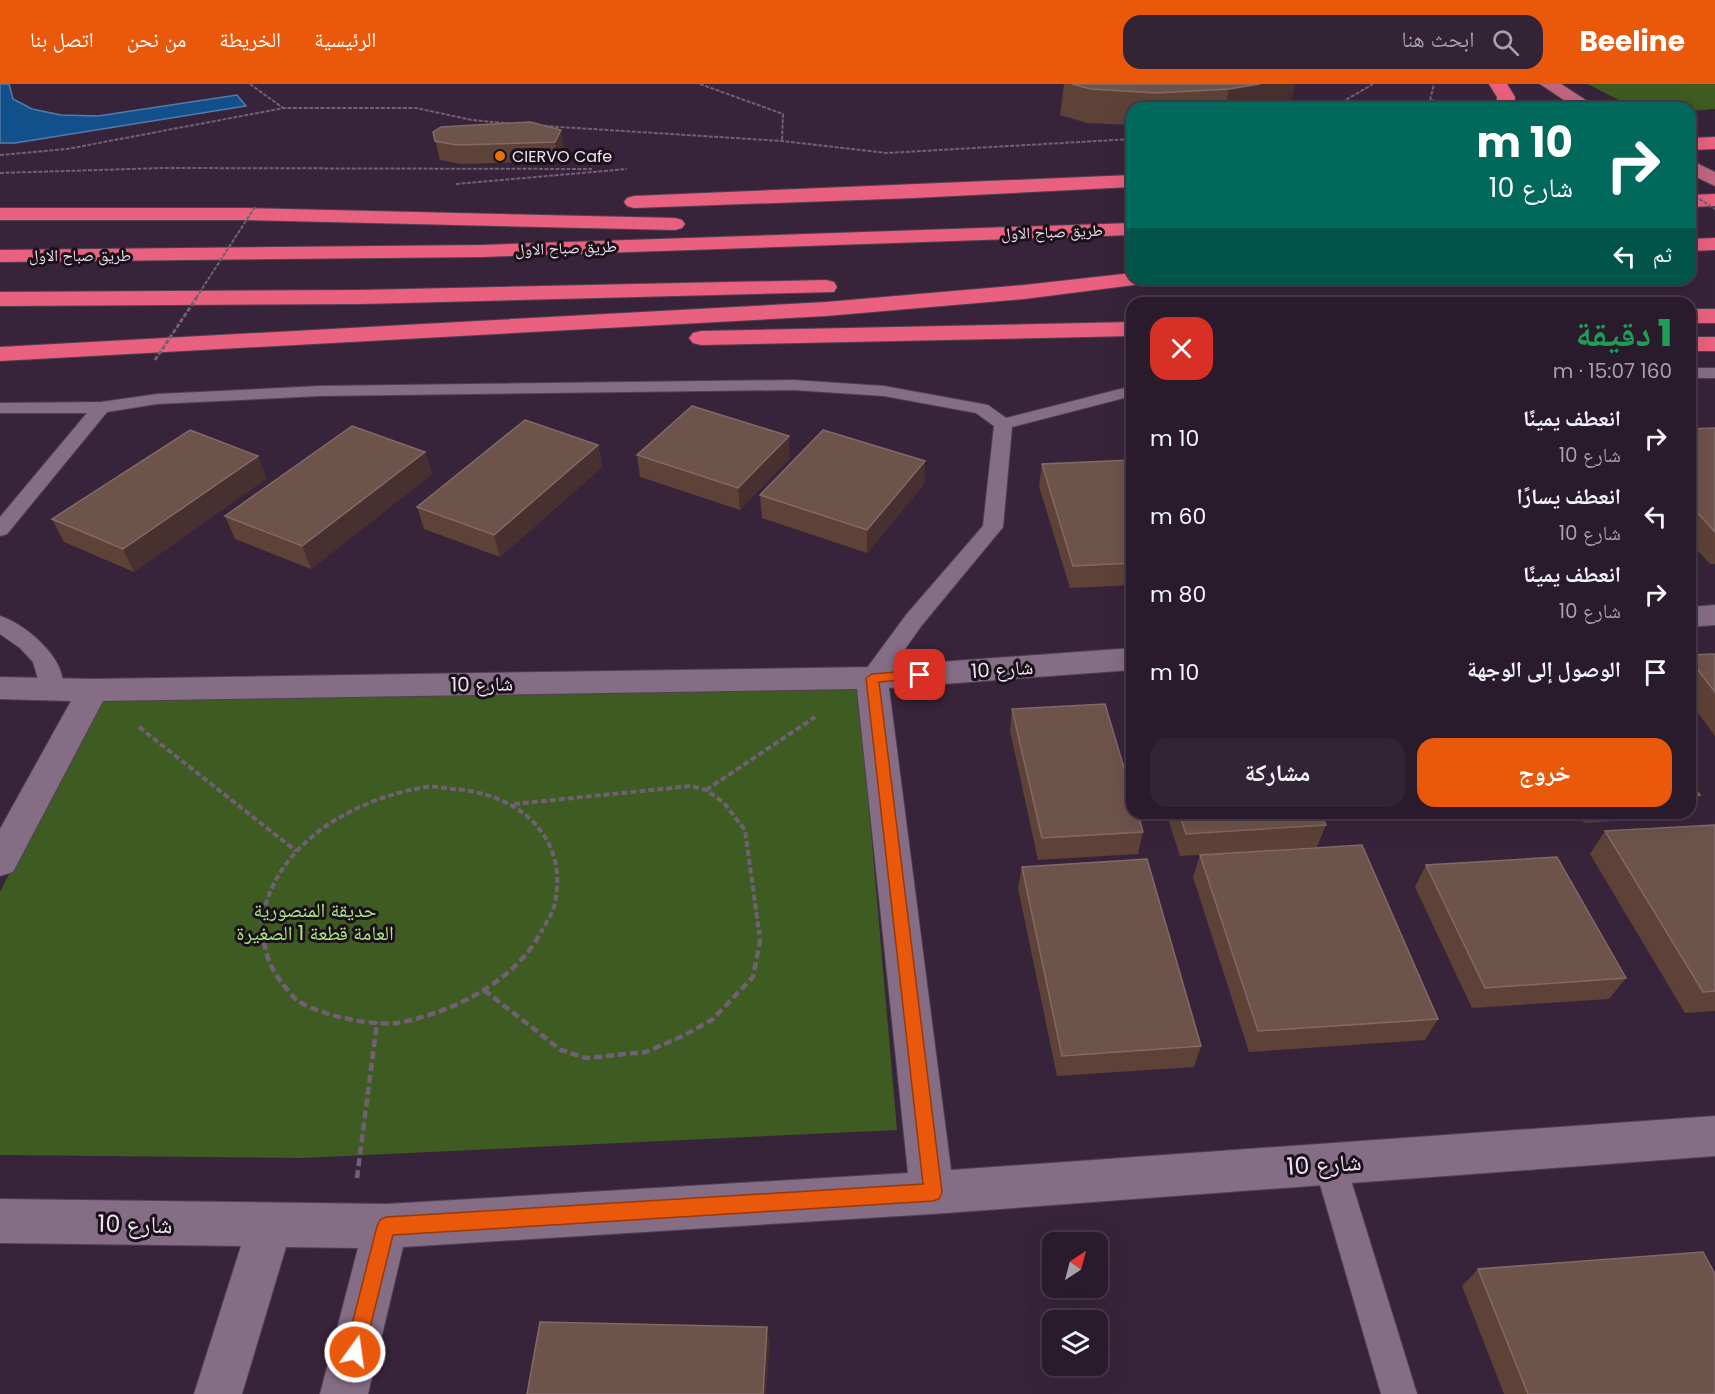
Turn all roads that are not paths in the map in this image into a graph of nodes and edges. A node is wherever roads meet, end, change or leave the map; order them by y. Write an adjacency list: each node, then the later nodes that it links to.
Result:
1 (1498, 84): 3 (highway)
2 (1549, 84): 4 (main road)
3 (1506, 102)
4 (1579, 102)
5 (1715, 143): 6 (highway)
6 (1696, 144)
7 (1126, 181): 10 (highway)
8 (1715, 200): 9 (highway)
9 (1696, 201)
10 (248, 210): 11 (highway); 13 (highway)
11 (0, 214)
12 (1126, 229): 13 (highway, طريق صباح الاول)
13 (1052, 232): 16 (highway, طريق صباح الاول)
14 (1715, 244): 15 (highway)
15 (1696, 245)
16 (0, 256)
17 (1126, 274): 19 (highway)
18 (1126, 280): 25 (highway)
19 (0, 299)
20 (1696, 316): 21 (highway)
21 (1715, 316)
22 (1126, 329): 25 (highway)
23 (1696, 344): 24 (highway)
24 (1715, 344)
25 (0, 355)
26 (1696, 373): 27 (lane)
27 (1715, 373)
28 (1126, 393): 31 (lane)
29 (101, 407): 30 (lane); 31 (lane); 32 (lane)
30 (0, 408)
31 (1003, 424): 37 (lane)
32 (0, 530)
33 (1715, 615): 34 (street)
34 (1696, 617)
35 (0, 623): 39 (lane)
36 (1126, 659): 37 (street, شارع 10)
37 (872, 678): 40 (street, شارع 10); 44 (street)
38 (0, 688): 39 (street, شارع 10)
39 (51, 690): 40 (street, شارع 10)
40 (93, 690): 41 (street)
41 (0, 862)
42 (1715, 1136): 43 (street, شارع 10)
43 (1330, 1164): 44 (street, شارع 10); 50 (lane)
44 (933, 1192): 47 (street, شارع 10)
45 (0, 1221): 46 (street, شارع 10)
46 (270, 1226): 47 (street, شارع 10); 48 (street)
47 (368, 1226): 49 (street)
48 (218, 1394)
49 (344, 1394)
50 (1399, 1394)

